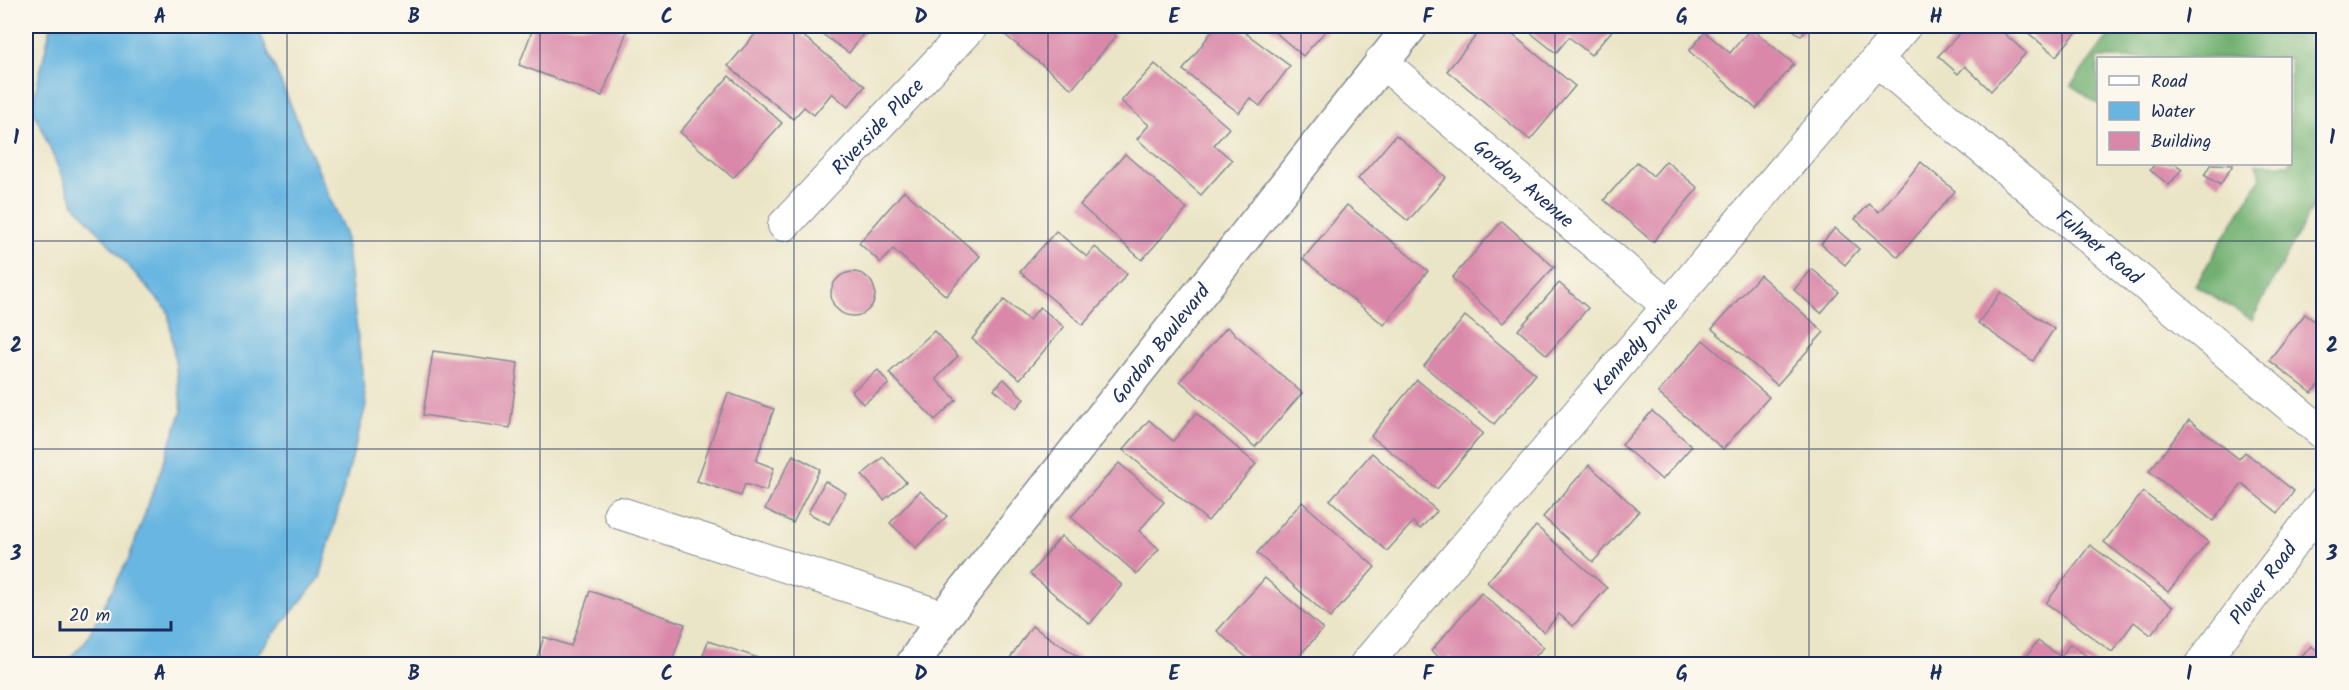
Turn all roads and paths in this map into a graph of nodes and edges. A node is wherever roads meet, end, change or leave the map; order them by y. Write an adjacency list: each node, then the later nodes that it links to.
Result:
1 (972, 26): 6 (street, Riverside Place)
2 (1411, 26): 5 (street, Gordon Boulevard)
3 (1905, 26): 4 (street, Kennedy Drive)
4 (1876, 60): 7 (street, Kennedy Drive); 8 (street, Fulmer Road)
5 (1381, 61): 7 (street, Gordon Avenue); 11 (street, Gordon Boulevard)
6 (784, 225)
7 (1668, 306): 13 (street, Kennedy Drive)
8 (2324, 434)
9 (2324, 502): 14 (street, Plover Road)
10 (620, 513): 11 (street)
11 (944, 617): 12 (street, Gordon Boulevard)
12 (913, 664)
13 (1366, 664)
14 (2201, 664)

